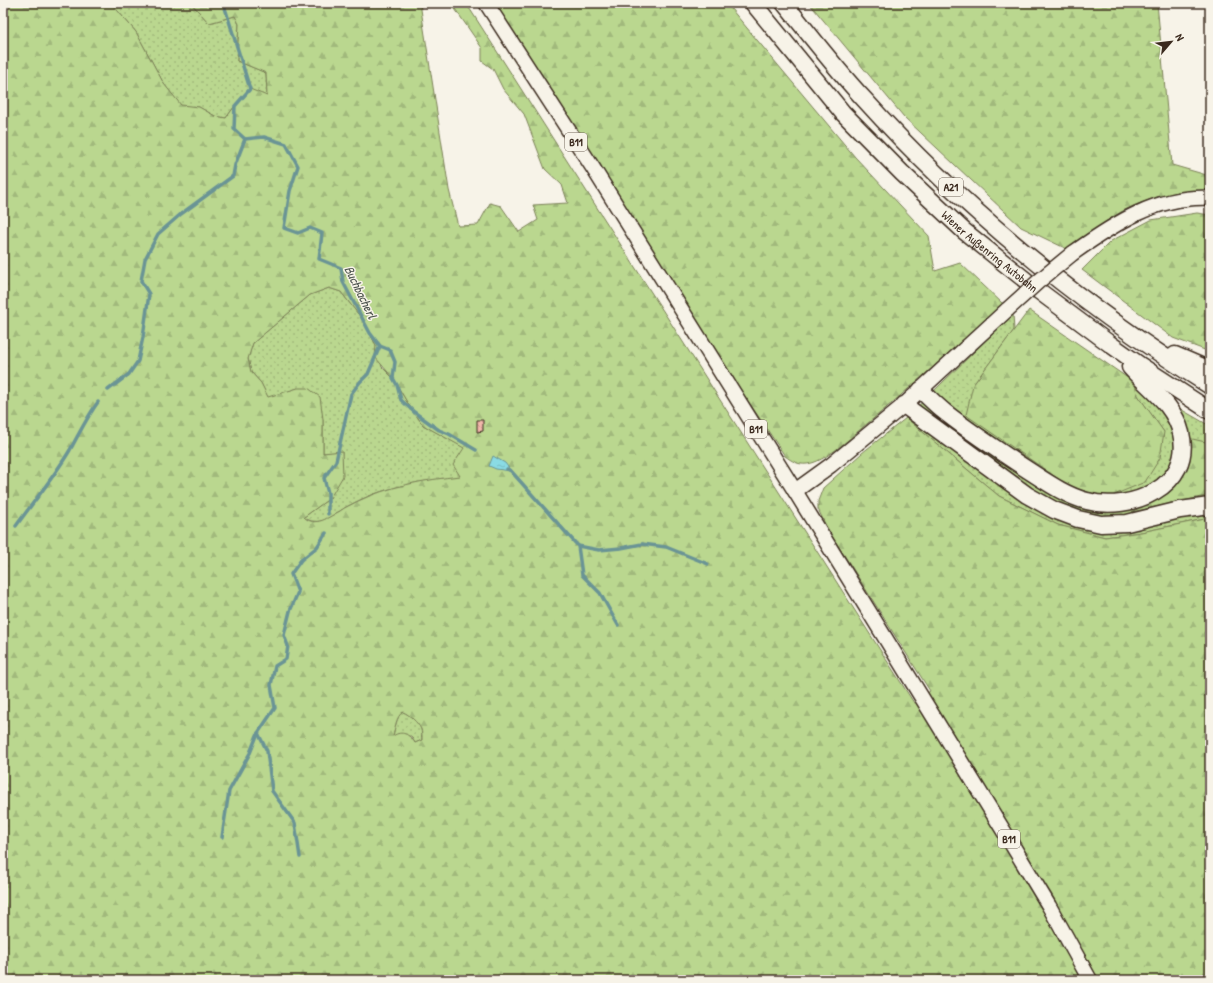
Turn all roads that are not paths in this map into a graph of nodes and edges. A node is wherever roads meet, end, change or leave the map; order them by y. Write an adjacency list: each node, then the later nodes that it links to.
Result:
1 (486, 3): 12 (main road, B11)
2 (753, 3): 6 (highway, Wiener Außenring Autobahn / A21)
3 (784, 3): 5 (highway, Wiener Außenring Autobahn / A21)
4 (1210, 198): 9 (main road, bridge)
5 (1144, 342): 7 (highway); 8 (highway, Wiener Außenring Autobahn / A21)
6 (1110, 344): 9 (highway); 11 (highway, Wiener Außenring Autobahn / A21)
7 (1210, 370)
8 (1210, 386)
9 (921, 390): 10 (main road)
10 (904, 405): 12 (main road); 13 (highway)
11 (1210, 411)
12 (795, 491): 14 (main road, B11)
13 (1210, 506)
14 (1090, 980)

